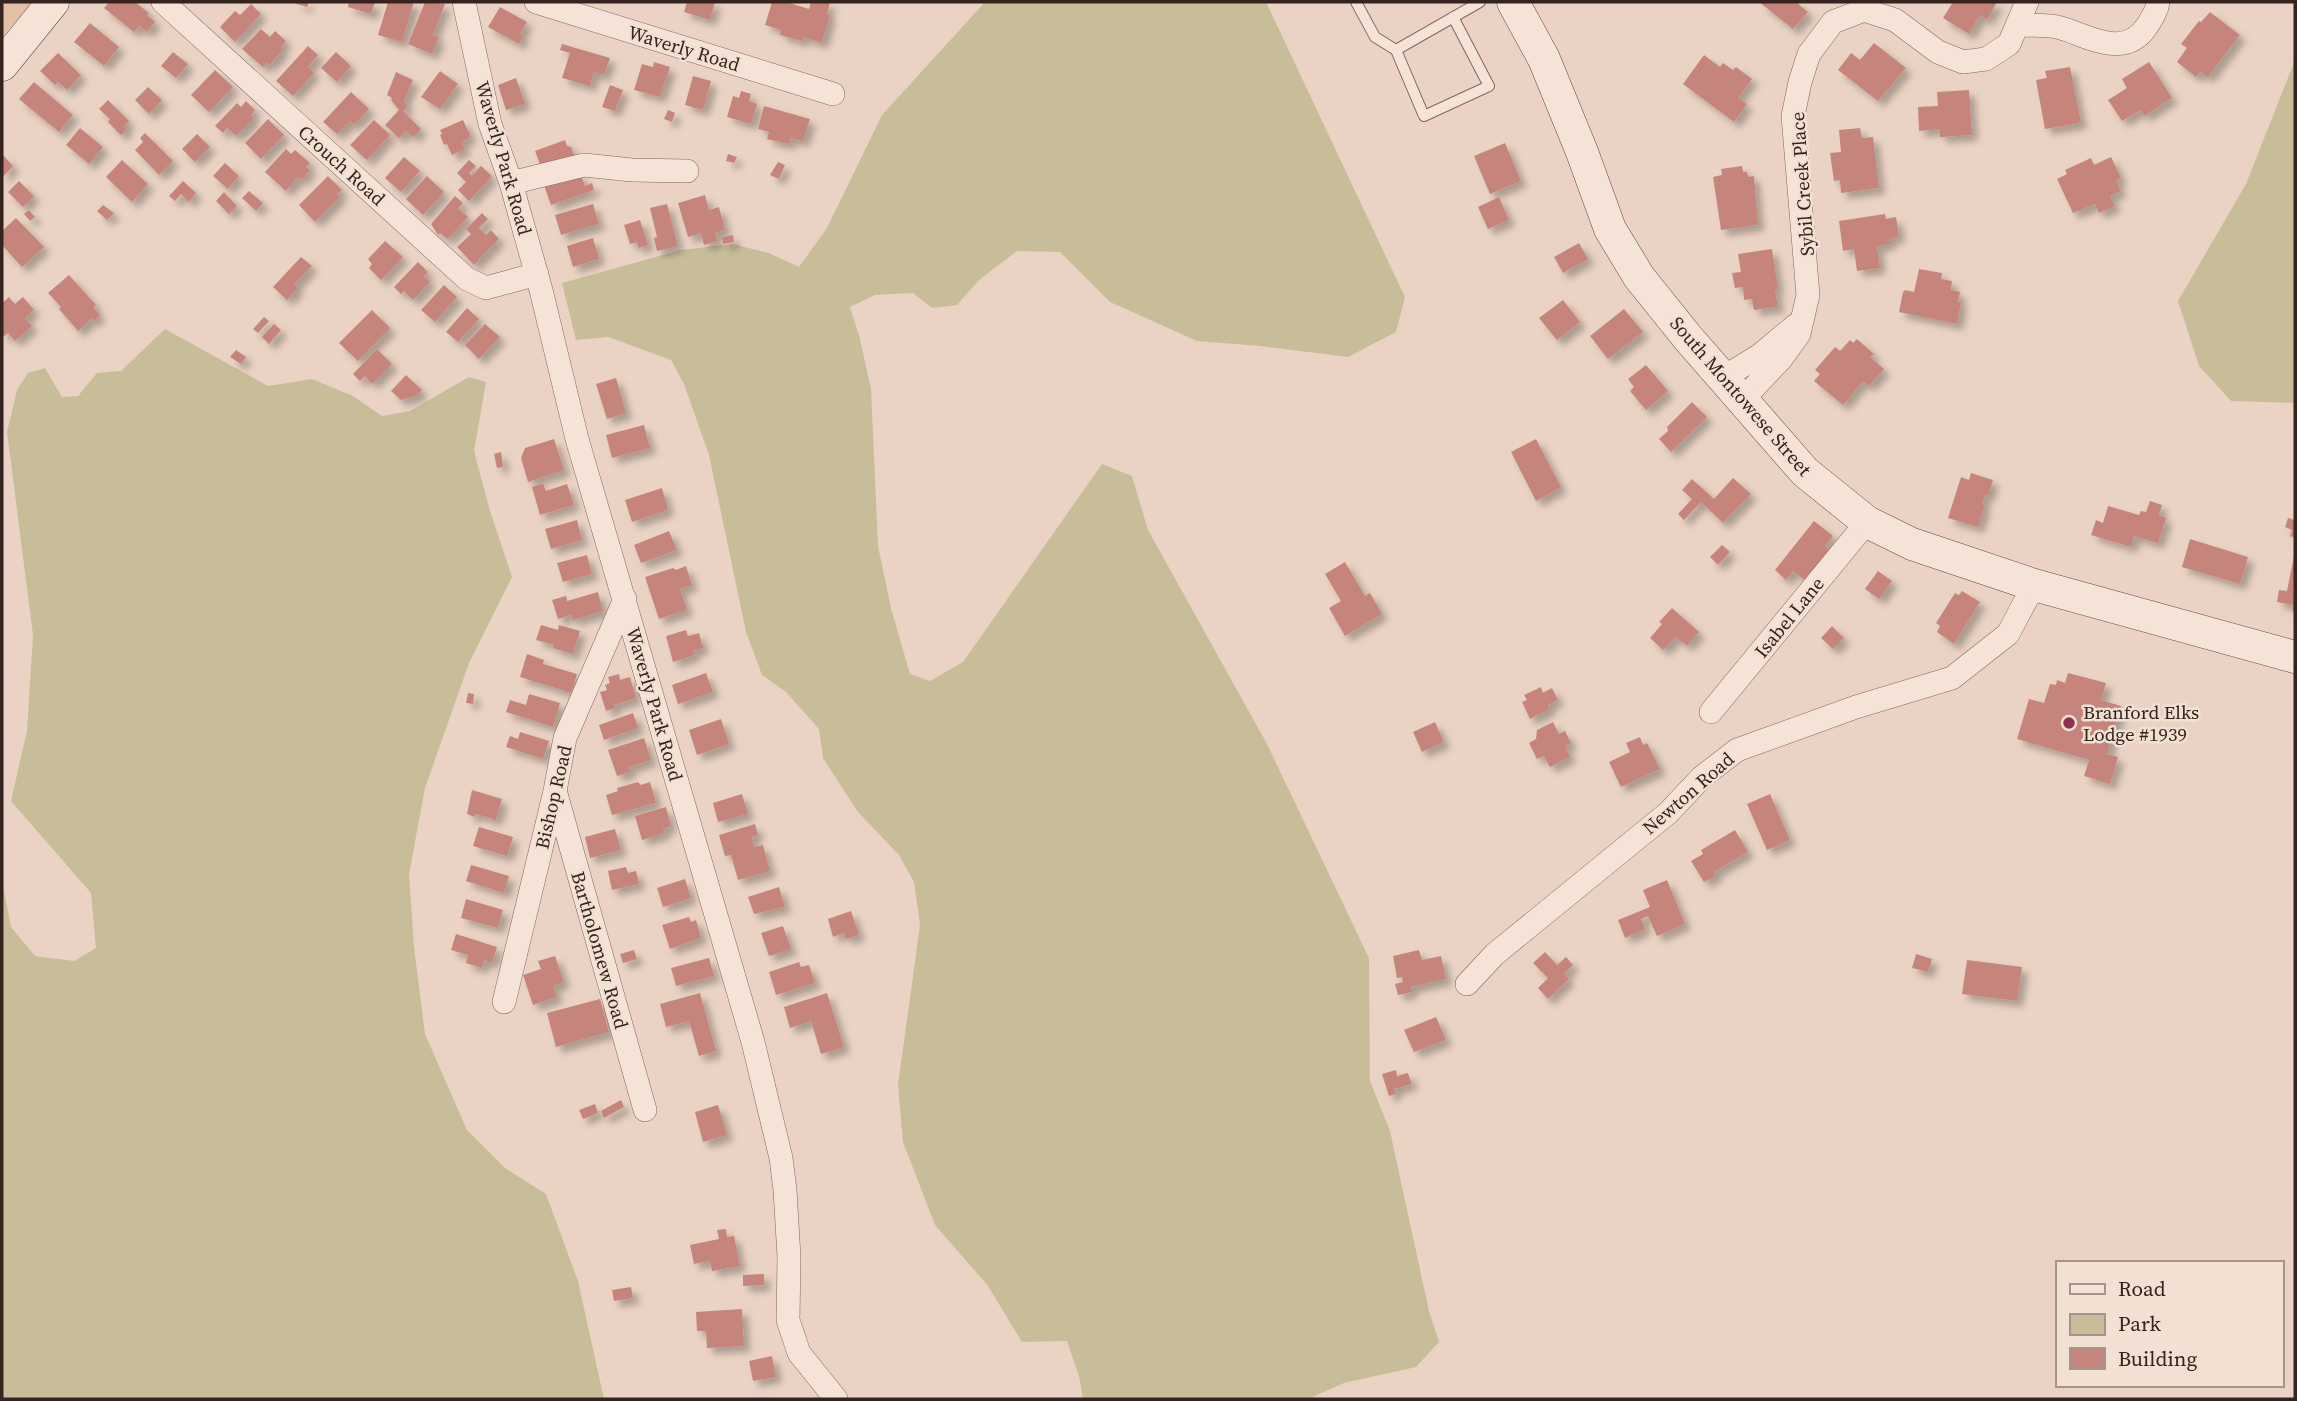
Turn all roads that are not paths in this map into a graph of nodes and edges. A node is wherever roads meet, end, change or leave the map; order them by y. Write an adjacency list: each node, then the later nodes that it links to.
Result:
1 (52, 2): 13 (main road)
2 (163, 2): 17 (street, Crouch Road)
3 (464, 2): 16 (street, Waverly Park Road)
4 (536, 2): 14 (street, Waverly Road)
5 (1356, 2): 12 (lane)
6 (1480, 2): 10 (lane)
7 (1513, 2): 18 (main road, South Montowese Street)
8 (2027, 2): 11 (street, Sybil Creek Place)
9 (2158, 2): 11 (street)
10 (1453, 17): 12 (lane); 12 (lane)
11 (2017, 25): 18 (street, Sybil Creek Place)
12 (1396, 50)
13 (2, 65)
14 (833, 94)
15 (687, 171): 16 (street)
16 (510, 183): 17 (street, Waverly Park Road)
17 (537, 274): 21 (street, Waverly Park Road)
18 (1733, 389): 19 (main road, South Montowese Street)
19 (1867, 522): 20 (main road, South Montowese Street); 23 (street, Isabel Lane)
20 (2034, 586): 22 (main road, South Montowese Street); 25 (street, Newton Road)
21 (625, 599): 24 (street, Bishop Road); 28 (street, Waverly Park Road)
22 (2295, 657)
23 (1711, 712)
24 (555, 791): 26 (street, Bishop Road); 27 (street, Bartholomew Road)
25 (1467, 984)
26 (504, 1002)
27 (645, 1110)
28 (836, 1399)

